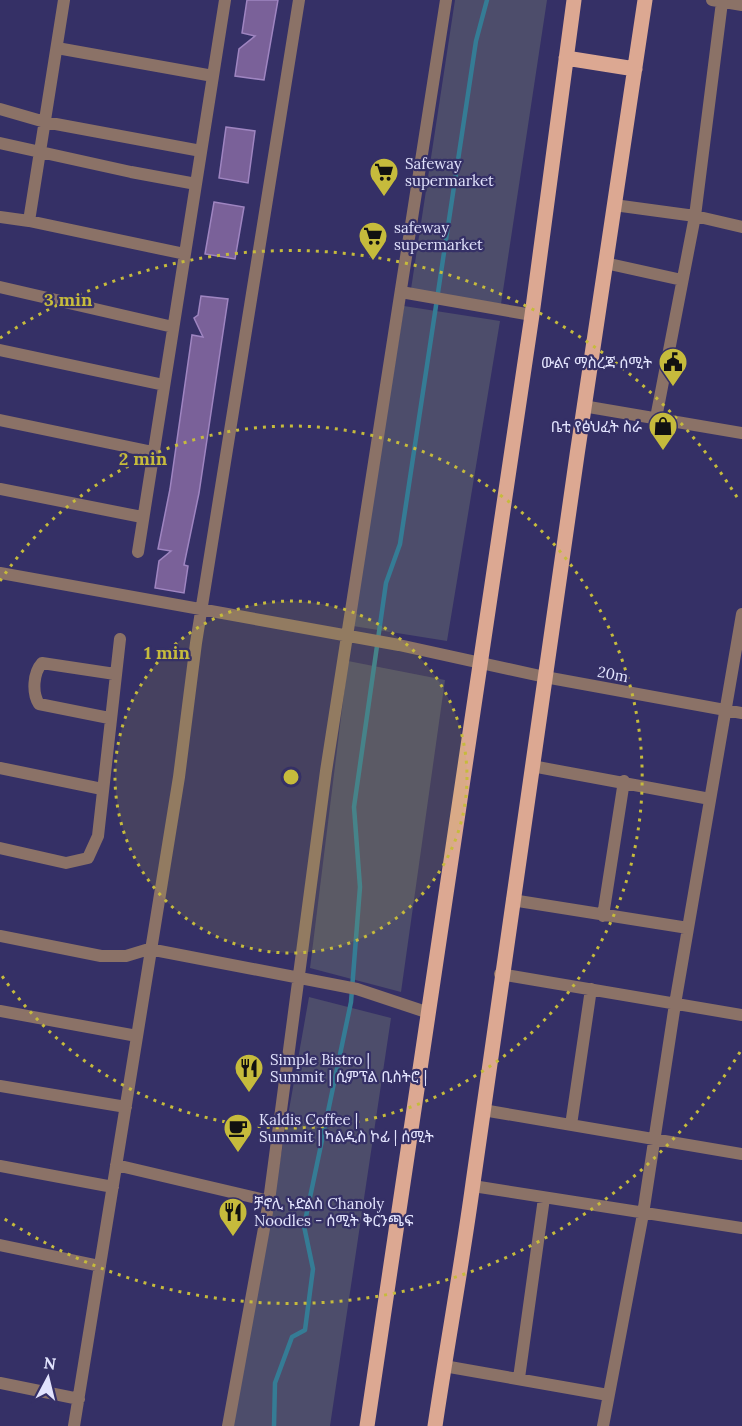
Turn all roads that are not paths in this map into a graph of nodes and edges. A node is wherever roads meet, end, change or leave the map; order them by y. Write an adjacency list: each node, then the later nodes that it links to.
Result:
1 (64, 0): 9 (street)
2 (225, 0): 12 (street)
3 (299, 0): 42 (street)
4 (446, 0): 28 (street)
5 (574, 0): 10 (main road)
6 (645, 0): 11 (main road)
7 (717, 1): 8 (street); 20 (street)
8 (739, 3)
9 (57, 48): 12 (street); 14 (street)
10 (566, 58): 11 (main road); 29 (main road)
11 (635, 69): 19 (main road)
12 (213, 76): 16 (street)
13 (0, 109): 14 (street)
14 (45, 122): 16 (street); 17 (street)
15 (0, 143): 17 (street)
16 (201, 151): 18 (street)
17 (39, 153): 18 (street); 22 (street)
18 (196, 183): 24 (street)
19 (614, 205): 20 (street); 25 (main road)
20 (695, 216): 23 (street); 26 (street)
21 (0, 218): 22 (street)
22 (29, 221): 24 (street)
23 (742, 227)
24 (185, 254): 30 (street)
25 (604, 263): 26 (street); 33 (main road)
26 (682, 280): 34 (street)
27 (0, 287): 30 (street)
28 (401, 292): 29 (street); 44 (street)
29 (532, 315): 46 (main road)
30 (173, 327): 32 (street)
31 (0, 350): 32 (street)
32 (164, 385): 37 (street)
33 (583, 406): 34 (street); 48 (main road)
34 (656, 418): 36 (street)
35 (0, 420): 37 (street)
36 (742, 433)
37 (153, 452): 39 (street)
38 (0, 489): 39 (street)
39 (142, 517): 40 (street)
40 (138, 552)
41 (0, 573): 42 (street, 20m)
42 (202, 611): 44 (street, 20m); 62 (street)
43 (742, 614): 49 (street)
44 (348, 636): 46 (street, 20m); 64 (street)
45 (120, 639): 47 (street)
46 (479, 663): 48 (street, 20m); 68 (main road)
47 (115, 674): 51 (street); 51 (street)
48 (545, 677): 49 (street, 20m); 52 (main road)
49 (725, 710): 50 (street, 20m); 56 (street)
50 (742, 713)
51 (110, 718): 55 (street)
52 (532, 766): 54 (street); 58 (main road)
53 (0, 768): 55 (street)
54 (624, 781): 56 (street); 59 (street)
55 (102, 789): 57 (street)
56 (710, 799): 60 (street)
57 (0, 848)
58 (512, 900): 59 (street); 63 (main road)
59 (603, 916): 60 (street)
60 (688, 928): 66 (street)
61 (0, 936): 62 (street)
62 (149, 949): 64 (street); 70 (street)
63 (500, 974): 65 (street); 73 (main road)
64 (299, 978): 68 (street); 82 (street)
65 (591, 989): 66 (street); 74 (street)
66 (675, 1004): 69 (street); 75 (street)
67 (0, 1011): 70 (street)
68 (429, 1013): 94 (main road)
69 (742, 1015)
70 (137, 1036): 72 (street)
71 (0, 1086): 72 (street)
72 (126, 1107): 77 (street)
73 (483, 1110): 74 (street); 79 (main road)
74 (571, 1125): 75 (street)
75 (655, 1139): 76 (street); 83 (street)
76 (742, 1154)
77 (116, 1165): 80 (street); 82 (street)
78 (0, 1166): 80 (street)
79 (473, 1186): 81 (street); 87 (main road)
80 (113, 1187): 86 (street)
81 (544, 1198): 83 (street); 88 (street)
82 (269, 1201): 93 (street)
83 (643, 1214): 84 (street); 90 (street)
84 (742, 1228)
85 (0, 1245): 86 (street)
86 (100, 1266): 91 (street)
87 (444, 1366): 88 (street); 95 (main road)
88 (519, 1378): 90 (street)
89 (0, 1383): 91 (street)
90 (608, 1395): 96 (street)
91 (79, 1399): 92 (street)
92 (74, 1426)
93 (228, 1426)
94 (367, 1426)
95 (435, 1426)
96 (603, 1426)

